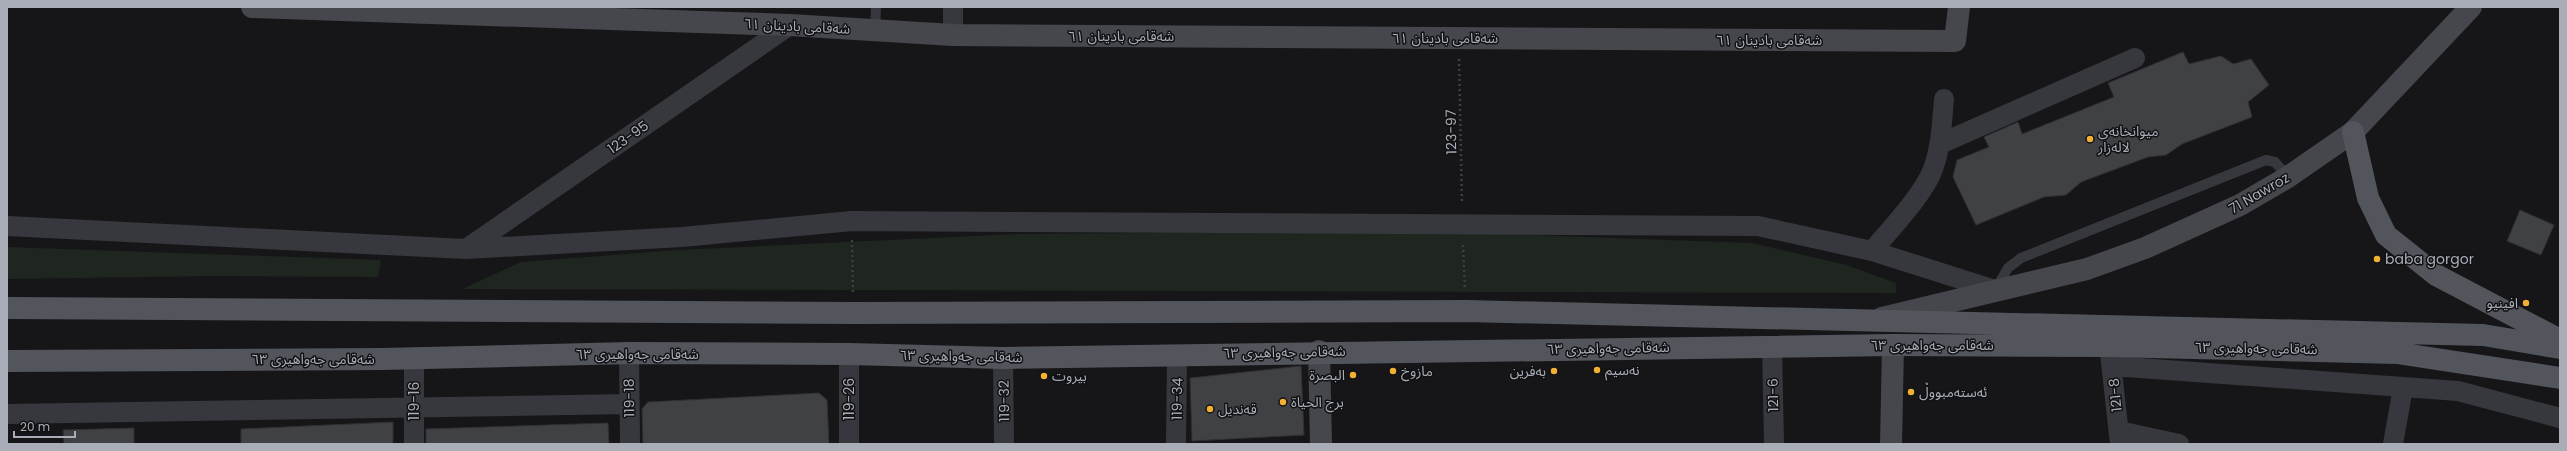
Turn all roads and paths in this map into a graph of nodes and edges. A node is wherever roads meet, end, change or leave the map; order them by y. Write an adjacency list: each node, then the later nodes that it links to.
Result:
1 (252, 7): 6 (street, شەقامی بادینان ٦١)
2 (876, 7): 8 (lane)
3 (953, 7): 9 (street)
4 (1959, 7): 10 (street, شەقامی بادینان ٦١)
5 (2471, 7): 13 (street, 71 Nawroz)
6 (473, 11): 7 (street, شەقامی بادینان ٦١)
7 (790, 25): 8 (street, شەقامی بادینان ٦١); 19 (street, 123-95)
8 (875, 30): 9 (street, شەقامی بادینان ٦١)
9 (953, 35): 10 (street, شەقامی بادینان ٦١)
10 (1459, 38): 18 (path, 123-97)
11 (2135, 58): 14 (street)
12 (1944, 99): 14 (street)
13 (2353, 132): 15 (street, 71 Nawroz); 27 (main road)
14 (1940, 144): 20 (street)
15 (2288, 177): 21 (street, 71 Nawroz); 21 (lane)
16 (852, 222): 18 (street); 19 (street); 24 (path)
17 (7, 226): 19 (street)
18 (1463, 226): 20 (street); 23 (path, 123-97)
19 (466, 249)
20 (1872, 252): 21 (street)
21 (1995, 290): 25 (street, 71 Nawroz)
22 (7, 308): 24 (main road, شەقامی جەواهیری ٦٣)
23 (1466, 311): 24 (main road, شەقامی جەواهیری ٦٣); 25 (main road, شەقامی جەواهیری ٦٣)
24 (854, 313)
25 (1867, 321): 26 (main road, شەقامی جەواهیری ٦٣)
26 (1988, 324): 30 (main road); 31 (main road, شەقامی جەواهیری ٦٣)
27 (2560, 340)
28 (1893, 345): 29 (main road, شەقامی جەواهیری ٦٣); 30 (main road, شەقامی جەواهیری ٦٣); 54 (street)
29 (1772, 346): 32 (main road, شەقامی جەواهیری ٦٣); 53 (street, 121-6)
30 (1987, 346): 36 (main road, شەقامی جەواهیری ٦٣)
31 (2560, 348)
32 (1319, 351): 35 (main road, شەقامی جەواهیری ٦٣); 52 (street)
33 (628, 353): 34 (main road, شەقامی جەواهیری ٦٣); 37 (main road, شەقامی جەواهیری ٦٣); 42 (street, 119-18)
34 (849, 354): 38 (main road, شەقامی جەواهیری ٦٣); 49 (street, 119-26)
35 (1177, 355): 38 (main road, شەقامی جەواهیری ٦٣); 51 (street, 119-34)
36 (2110, 356): 40 (main road, شەقامی جەواهیری ٦٣); 41 (street); 46 (street, 121-8)
37 (414, 358): 39 (main road, شەقامی جەواهیری ٦٣); 43 (street, 119-16)
38 (1003, 358): 50 (street, 119-32)
39 (7, 362)
40 (2560, 378)
41 (2403, 388): 45 (street); 56 (street)
42 (629, 404): 43 (street); 48 (street, 119-18)
43 (414, 408): 44 (street); 47 (street, 119-16)
44 (7, 414)
45 (2560, 418)
46 (2120, 438): 55 (street)
47 (414, 444)
48 (630, 444)
49 (849, 444)
50 (1004, 444)
51 (1176, 444)
52 (1321, 444)
53 (1774, 444)
54 (1891, 444)
55 (2179, 444)
56 (2393, 444)

